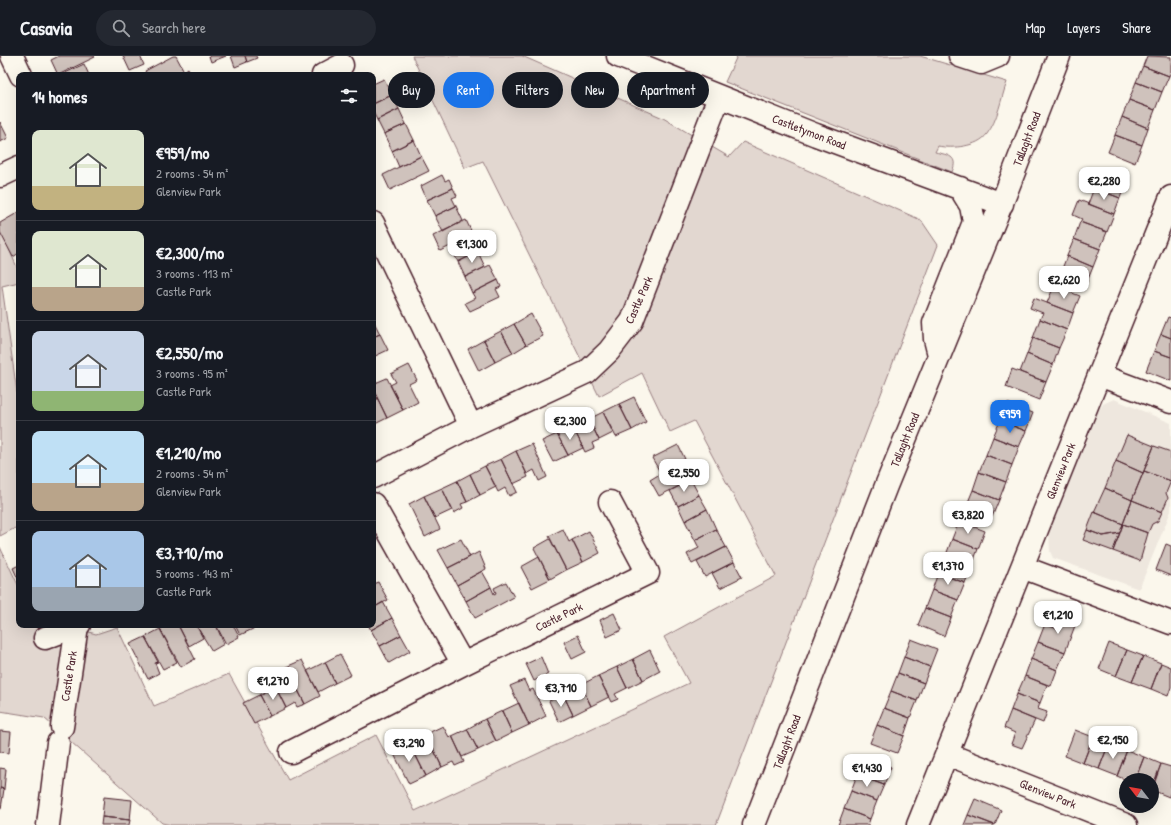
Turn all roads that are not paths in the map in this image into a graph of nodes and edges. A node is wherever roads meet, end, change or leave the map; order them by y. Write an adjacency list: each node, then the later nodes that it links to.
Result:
1 (12, 56): 7 (street)
2 (618, 56): 9 (street, Castletymon Road)
3 (960, 56): 4 (street)
4 (998, 56)
5 (1059, 56): 14 (street, Tallaght Road)
6 (342, 65): 8 (street)
7 (20, 72)
8 (329, 72)
9 (719, 97): 12 (street, Castletymon Road); 19 (street, Castle Park)
10 (16, 168): 11 (street)
11 (0, 176)
12 (960, 188): 14 (street, Castletymon Road); 16 (street)
13 (1171, 197): 17 (street, Glenview Park)
14 (1002, 204): 16 (street, Tallaght Road)
15 (378, 247): 19 (street)
16 (939, 356): 32 (street, Tallaght Road)
17 (1100, 374): 18 (street); 23 (street, Glenview Park)
18 (1171, 402)
19 (471, 426): 20 (street, Castle Park)
20 (376, 475)
21 (610, 502): 28 (street, Castle Park)
22 (376, 509): 28 (street)
23 (1022, 567): 24 (street); 30 (street, Glenview Park)
24 (1171, 623)
25 (70, 628): 27 (street, Castle Park)
26 (78, 628): 31 (street, Castle Park)
27 (45, 638)
28 (463, 664): 29 (street, Castle Park)
29 (291, 752)
30 (947, 754): 33 (street, Glenview Park); 34 (street, Glenview Park)
31 (48, 825)
32 (754, 825)
33 (918, 825)
34 (1126, 825)

